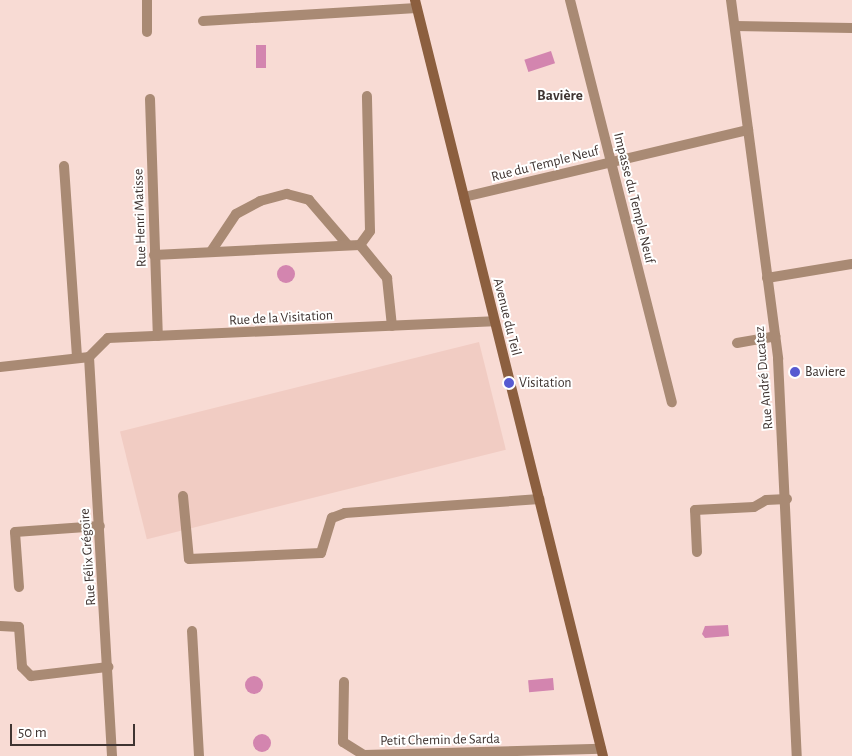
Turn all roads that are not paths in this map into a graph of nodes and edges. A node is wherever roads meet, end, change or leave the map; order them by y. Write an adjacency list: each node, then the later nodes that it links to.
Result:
1 (146, 0): 8 (street)
2 (570, 0): 12 (street, Impasse du Temple Neuf)
3 (731, 0): 6 (street, Rue André Ducatez)
4 (416, 4): 5 (street); 14 (main road, Avenue du Teil)
5 (204, 21)
6 (735, 26): 7 (street); 11 (street, Rue André Ducatez)
7 (852, 28)
8 (147, 32)
9 (367, 96): 16 (street)
10 (150, 99): 18 (street, Rue Henri Matisse)
11 (748, 130): 12 (street, Rue du Temple Neuf); 20 (street, Rue André Ducatez)
12 (611, 162): 14 (street, Rue du Temple Neuf); 29 (street, Impasse du Temple Neuf)
13 (64, 166): 27 (street)
14 (464, 197): 21 (main road, Avenue du Teil)
15 (346, 244): 16 (street); 17 (street); 17 (street)
16 (360, 244): 22 (street)
17 (212, 250): 18 (street)
18 (154, 255): 23 (street, Rue Henri Matisse)
19 (852, 264): 20 (street)
20 (767, 278): 24 (street, Rue André Ducatez)
21 (494, 321): 22 (street, Rue de la Visitation); 31 (main road, Avenue du Teil)
22 (392, 326): 23 (street, Rue de la Visitation)
23 (158, 336): 26 (street, Rue de la Visitation)
24 (775, 336): 25 (street); 32 (street, Rue André Ducatez)
25 (736, 343)
26 (89, 357): 27 (street); 33 (street, Rue Félix Grégoire)
27 (77, 358): 28 (street)
28 (0, 367)
29 (672, 402)
30 (183, 496): 31 (street)
31 (539, 499): 40 (main road, Avenue du Teil)
32 (787, 499): 34 (street); 43 (street, Rue André Ducatez)
33 (100, 526): 35 (street); 38 (street, Rue Félix Grégoire)
34 (697, 552)
35 (19, 587)
36 (0, 626): 38 (street)
37 (192, 631): 42 (street)
38 (108, 667): 41 (street, Rue Félix Grégoire)
39 (344, 682): 40 (street, Petit Chemin de Sarda)
40 (602, 753)
41 (112, 756)
42 (198, 756)
43 (797, 756)

